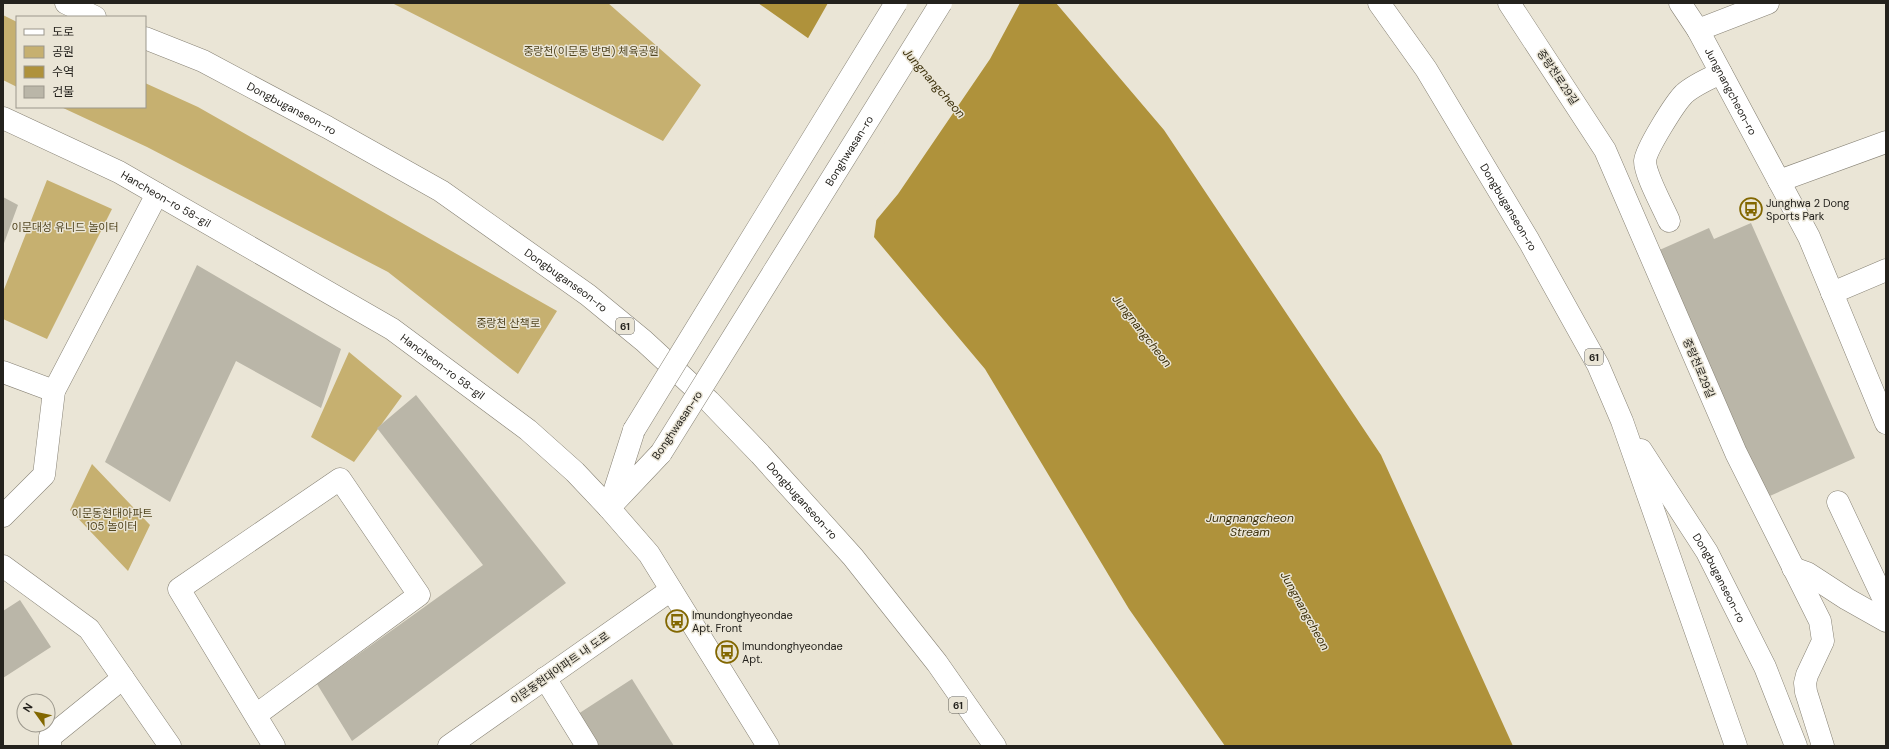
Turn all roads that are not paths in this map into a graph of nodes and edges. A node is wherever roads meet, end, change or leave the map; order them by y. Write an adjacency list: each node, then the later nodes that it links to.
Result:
1 (66, 3): 8 (main road)
2 (896, 3): 24 (main road, bridge)
3 (941, 3): 24 (main road, Bonghwasan-ro, bridge)
4 (1379, 3): 21 (main road, Dongbuganseon-ro / 61)
5 (1509, 3): 27 (main road, 중랑천로29길)
6 (1680, 3): 9 (main road, Jungnangcheon-ro)
7 (1768, 3): 9 (main road)
8 (93, 16)
9 (1698, 30): 11 (main road, Jungnangcheon-ro)
10 (146, 38): 31 (main road, Dongbuganseon-ro / 61)
11 (1721, 73): 14 (main road, Jungnangcheon-ro); 16 (main road)
12 (3, 118): 15 (main road, Hancheon-ro 58-gil)
13 (1886, 142): 14 (main road)
14 (1779, 181): 18 (main road, Jungnangcheon-ro)
15 (157, 194): 20 (main road); 24 (main road, Hancheon-ro 58-gil)
16 (1669, 221)
17 (1886, 270): 18 (main road)
18 (1832, 293): 22 (main road, Jungnangcheon-ro)
19 (3, 372): 20 (main road)
20 (54, 391): 25 (main road)
21 (1622, 422): 43 (main road, Dongbuganseon-ro / 61); 44 (main road, Dongbuganseon-ro / 61)
22 (1886, 423)
23 (1838, 502): 29 (main road)
24 (610, 508): 28 (main road, Hancheon-ro 58-gil)
25 (3, 516)
26 (3, 566): 32 (main road)
27 (1793, 568): 30 (main road); 45 (main road, 중랑천로29길)
28 (671, 590): 33 (main road, 이문동현대아파트 내 도로); 40 (main road, Hancheon-ro 58-gil)
29 (1886, 604)
30 (1886, 620)
31 (937, 663): 41 (main road, Dongbuganseon-ro / 61); 42 (main road, Dongbuganseon-ro / 61)
32 (123, 678): 36 (main road); 37 (main road)
33 (545, 678): 35 (main road); 39 (main road, 이문동현대아파트 내 도로)
34 (256, 715): 34 (main road); 38 (main road)
35 (581, 744)
36 (50, 746)
37 (170, 746)
38 (274, 746)
39 (449, 746)
40 (768, 746)
41 (978, 746)
42 (995, 746)
43 (1736, 746)
44 (1796, 746)
45 (1823, 746)

